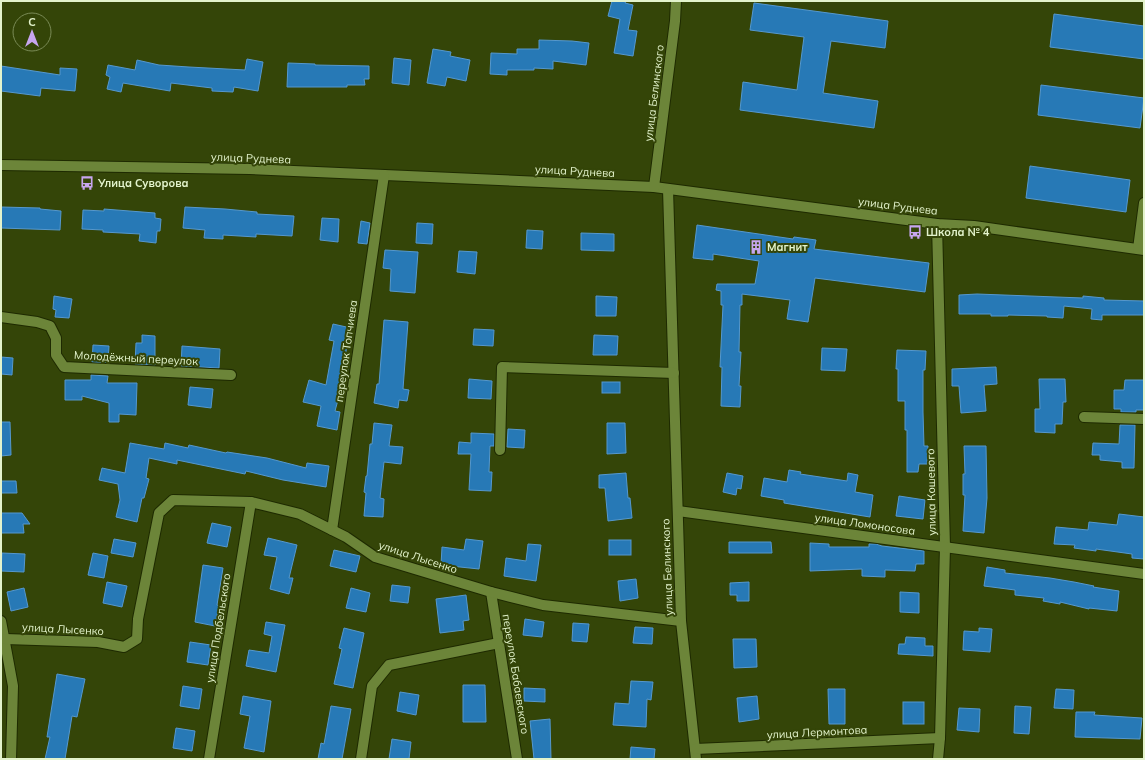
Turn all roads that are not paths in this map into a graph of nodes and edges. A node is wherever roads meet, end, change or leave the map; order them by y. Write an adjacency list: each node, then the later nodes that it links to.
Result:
1 (676, 1): 4 (street, улица Белинского)
2 (1, 165): 3 (street, улица Руднева)
3 (384, 175): 4 (street, улица Руднева); 17 (street, переулок Топчиева)
4 (654, 187): 5 (street, улица Руднева)
5 (668, 189): 7 (street, улица Руднева); 10 (street, улица Белинского)
6 (1144, 203): 8 (street)
7 (937, 224): 8 (street, улица Руднева); 18 (street, улица Кошевого)
8 (1141, 250)
9 (1, 318): 11 (street, Молодёжный переулок)
10 (674, 373): 14 (street); 16 (street, улица Белинского)
11 (231, 375)
12 (1084, 417): 13 (street)
13 (1144, 419)
14 (500, 450)
15 (251, 502): 17 (street, улица Лысенко); 23 (street, улица Лысенко); 28 (street, улица Подбельского)
16 (678, 511): 18 (street, улица Ломоносова); 22 (street, улица Белинского)
17 (332, 530): 20 (street, улица Лысенко)
18 (945, 547): 19 (street, улица Ломоносова); 25 (street, улица Кошевого)
19 (1144, 574)
20 (491, 592): 22 (street, улица Лысенко); 24 (street, переулок Бабаевского)
21 (1, 621): 23 (street)
22 (681, 621): 26 (street, улица Белинского)
23 (5, 639): 27 (street)
24 (499, 642): 29 (street); 30 (street, переулок Бабаевского)
25 (940, 738): 26 (street, улица Лермонтова); 31 (street, улица Кошевого)
26 (696, 754)
27 (12, 759)
28 (208, 759)
29 (361, 759)
30 (517, 759)
31 (938, 759)

